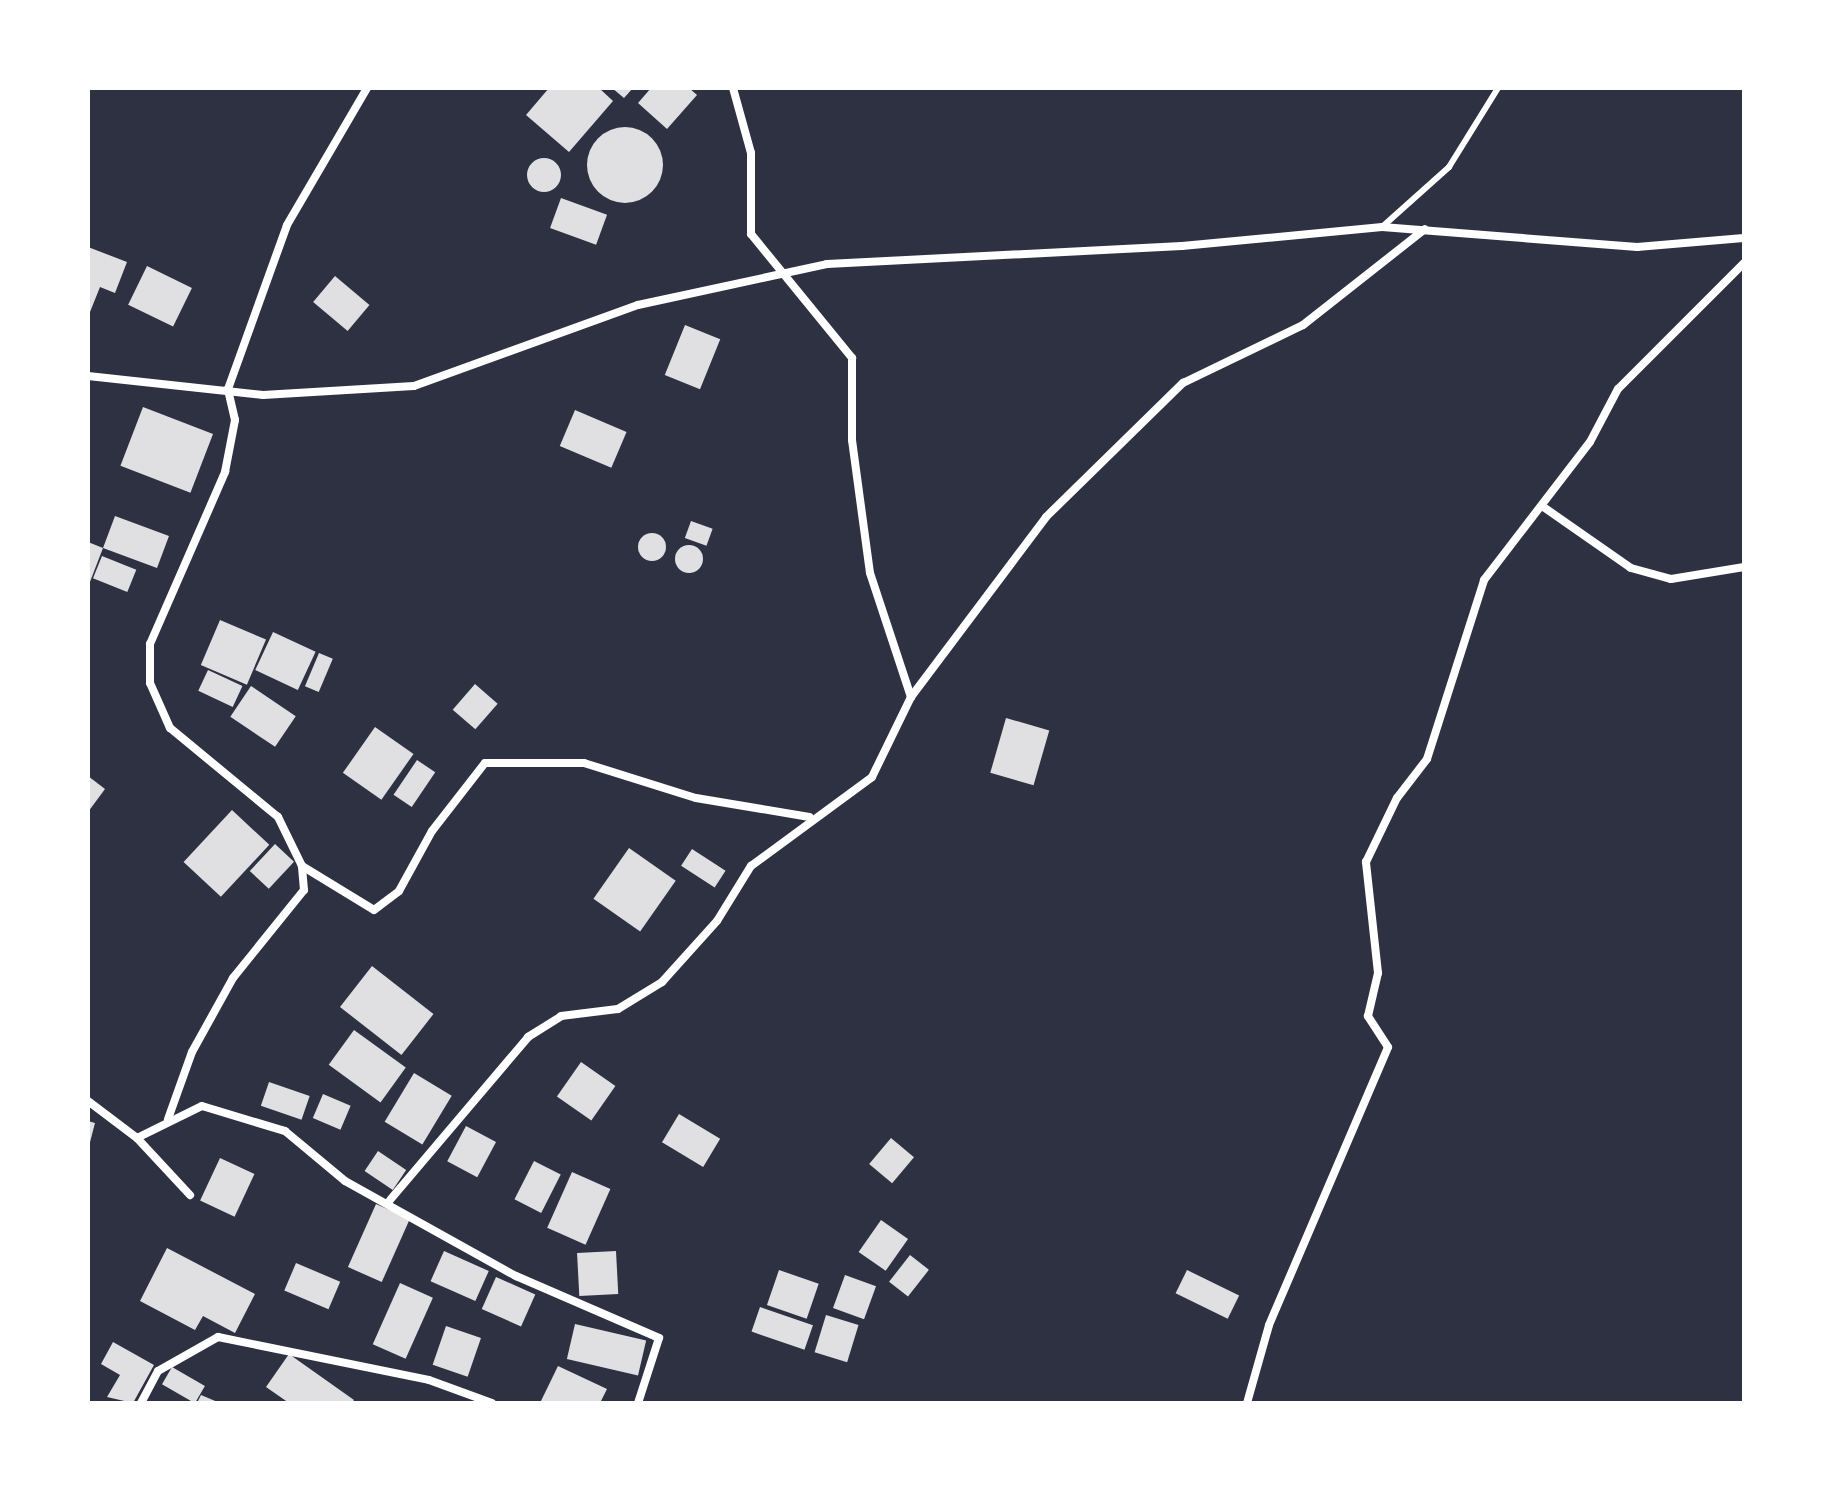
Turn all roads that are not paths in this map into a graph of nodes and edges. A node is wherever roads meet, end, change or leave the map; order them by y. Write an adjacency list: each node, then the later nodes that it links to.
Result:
1 (367, 88): 10 (street)
2 (733, 88): 8 (street)
3 (1498, 88): 4 (lane)
4 (1382, 227): 5 (street); 8 (street)
5 (1425, 228): 6 (street); 13 (street)
6 (1744, 238)
7 (1744, 263): 11 (street)
8 (780, 271): 10 (street); 13 (street)
9 (88, 376): 10 (street)
10 (228, 389): 15 (street)
11 (1542, 506): 12 (street); 24 (street)
12 (1744, 567)
13 (911, 697): 14 (street)
14 (809, 817): 15 (street); 20 (street)
15 (302, 866): 17 (street)
16 (88, 1101): 18 (street)
17 (168, 1119): 18 (street); 20 (street)
18 (137, 1138): 19 (street)
19 (190, 1195)
20 (390, 1200): 23 (street)
21 (141, 1403): 22 (street)
22 (492, 1403)
23 (638, 1403)
24 (1247, 1403)

